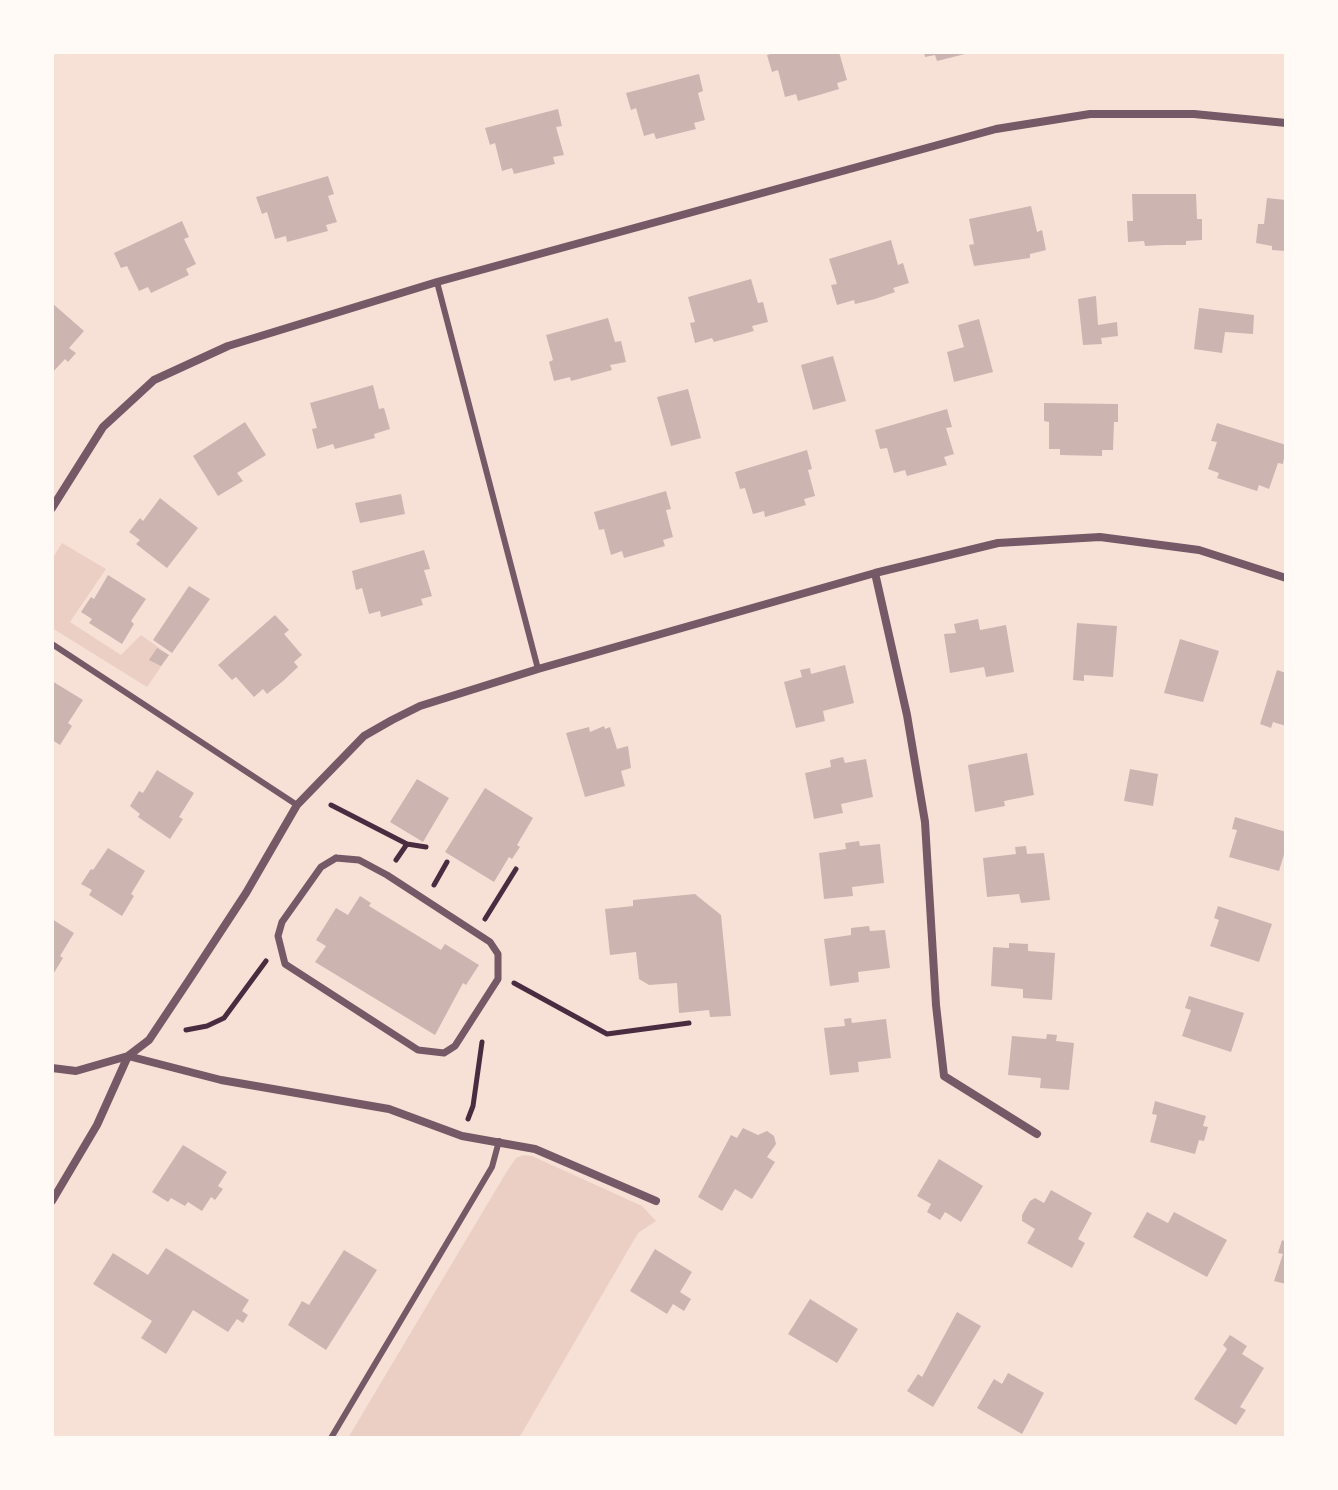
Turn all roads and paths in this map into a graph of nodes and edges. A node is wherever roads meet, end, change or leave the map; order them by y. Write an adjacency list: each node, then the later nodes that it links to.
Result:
1 (1286, 123): 2 (street)
2 (437, 282): 3 (street); 7 (lane)
3 (52, 508)
4 (875, 573): 5 (street); 7 (street); 22 (street)
5 (1286, 578)
6 (52, 644): 8 (lane)
7 (538, 669): 8 (street)
8 (297, 805): 20 (street)
9 (331, 805): 10 (path)
10 (426, 847)
11 (447, 862): 13 (path)
12 (516, 869): 14 (path)
13 (426, 901): 14 (street); 15 (street)
14 (476, 933): 16 (street)
15 (280, 952): 17 (street); 19 (path)
16 (498, 979): 17 (street); 18 (path)
17 (471, 1022): 23 (path)
18 (689, 1023)
19 (186, 1030)
20 (128, 1056): 21 (street); 23 (street); 25 (street)
21 (52, 1068)
22 (1037, 1134)
23 (462, 1136): 24 (street)
24 (499, 1141): 26 (street); 27 (lane)
25 (52, 1201)
26 (656, 1201)
27 (331, 1438)

